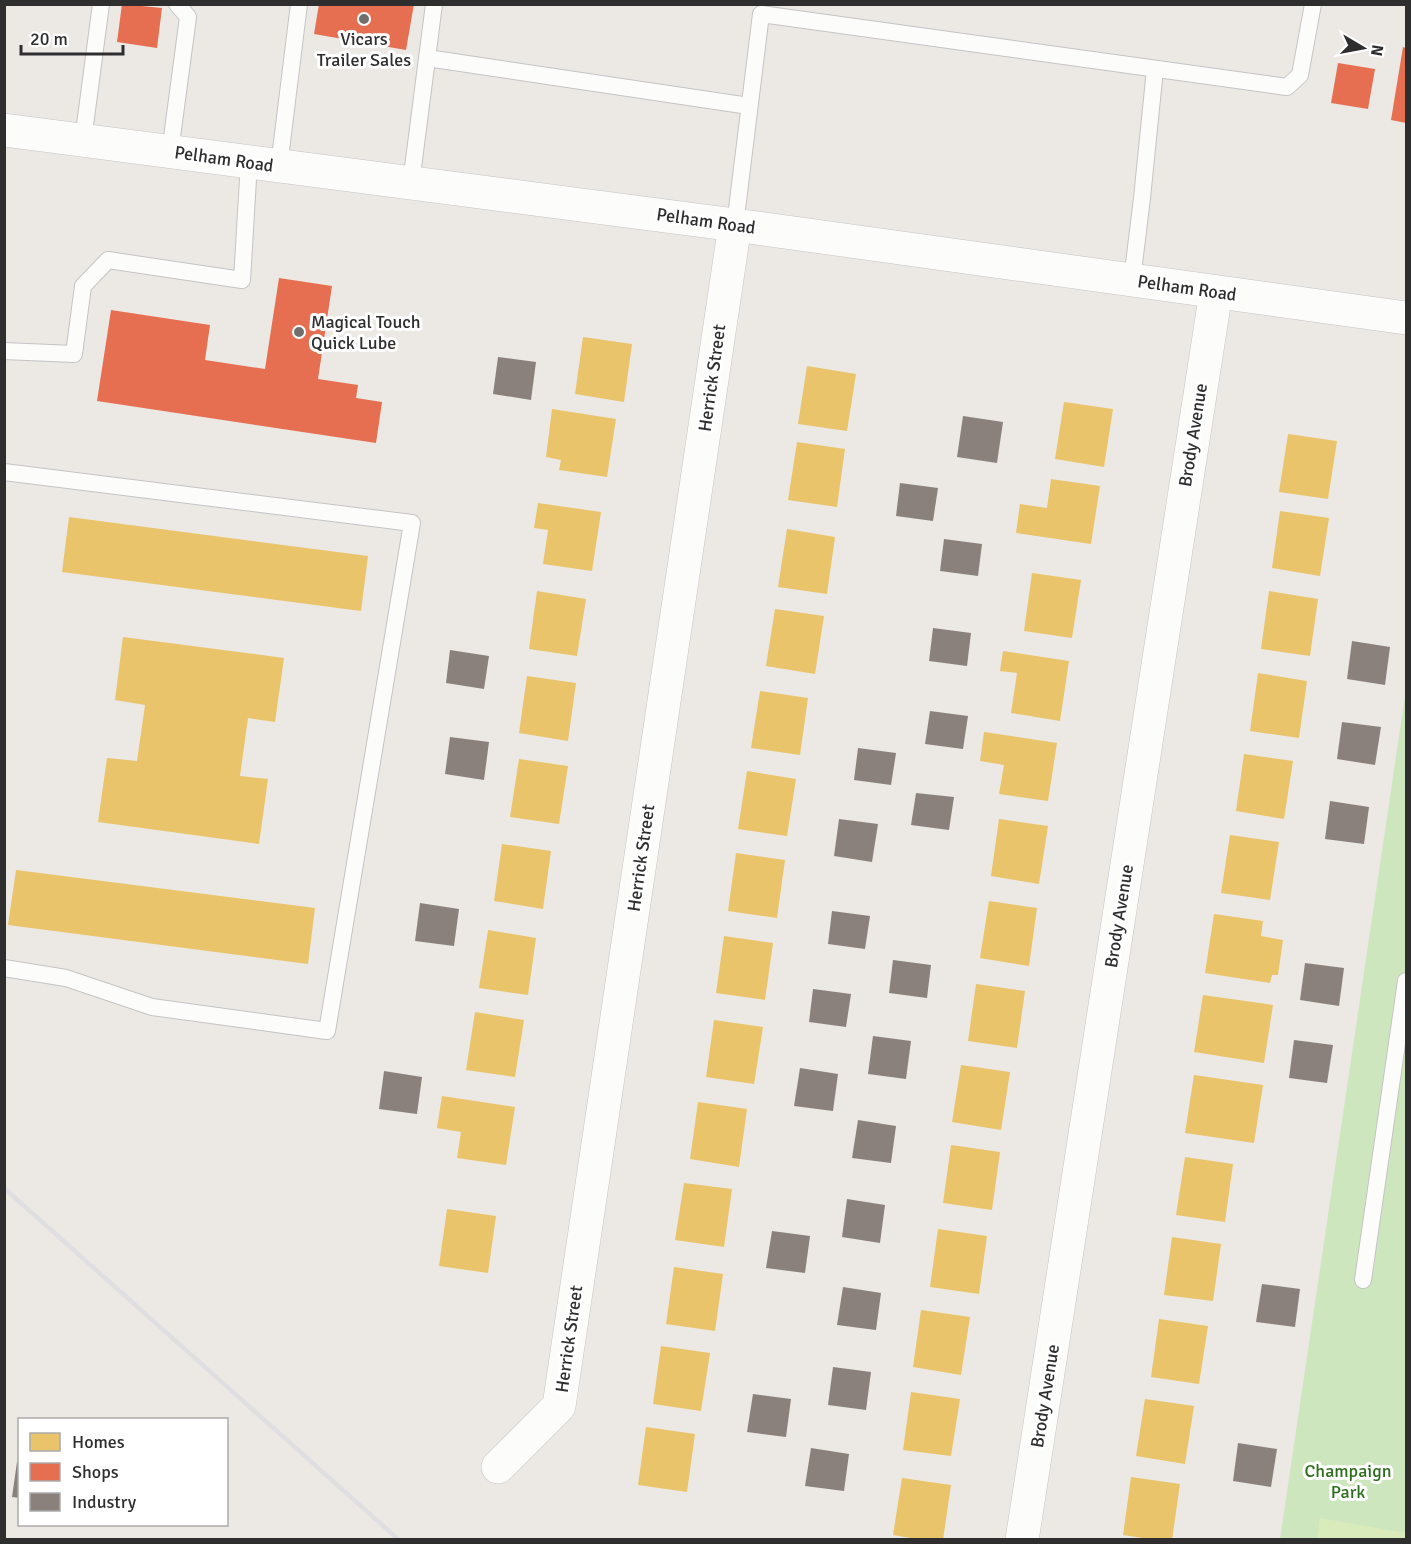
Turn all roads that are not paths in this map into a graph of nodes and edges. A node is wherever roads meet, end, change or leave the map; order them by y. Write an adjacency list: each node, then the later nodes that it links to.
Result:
1 (101, 4): 11 (lane)
2 (177, 4): 12 (lane)
3 (299, 4): 13 (lane)
4 (434, 4): 7 (lane)
5 (1313, 4): 8 (lane)
6 (762, 9): 8 (lane); 9 (lane)
7 (428, 58): 9 (lane); 14 (lane)
8 (1155, 69): 16 (lane)
9 (749, 106): 15 (lane)
10 (4, 130): 11 (street, Pelham Road)
11 (82, 140): 12 (street, Pelham Road)
12 (170, 152): 13 (street, Pelham Road)
13 (264, 164): 14 (street, Pelham Road); 19 (lane)
14 (411, 183): 15 (street, Pelham Road)
15 (735, 225): 16 (street, Pelham Road); 24 (street, Herrick Street)
16 (1131, 280): 17 (street, Pelham Road)
17 (1216, 292): 18 (street, Pelham Road); 25 (street, Brody Avenue)
18 (1407, 318)
19 (4, 351)
20 (4, 472): 21 (lane)
21 (4, 968)
22 (1407, 981): 23 (lane)
23 (1363, 1280)
24 (498, 1467)
25 (1022, 1539)

